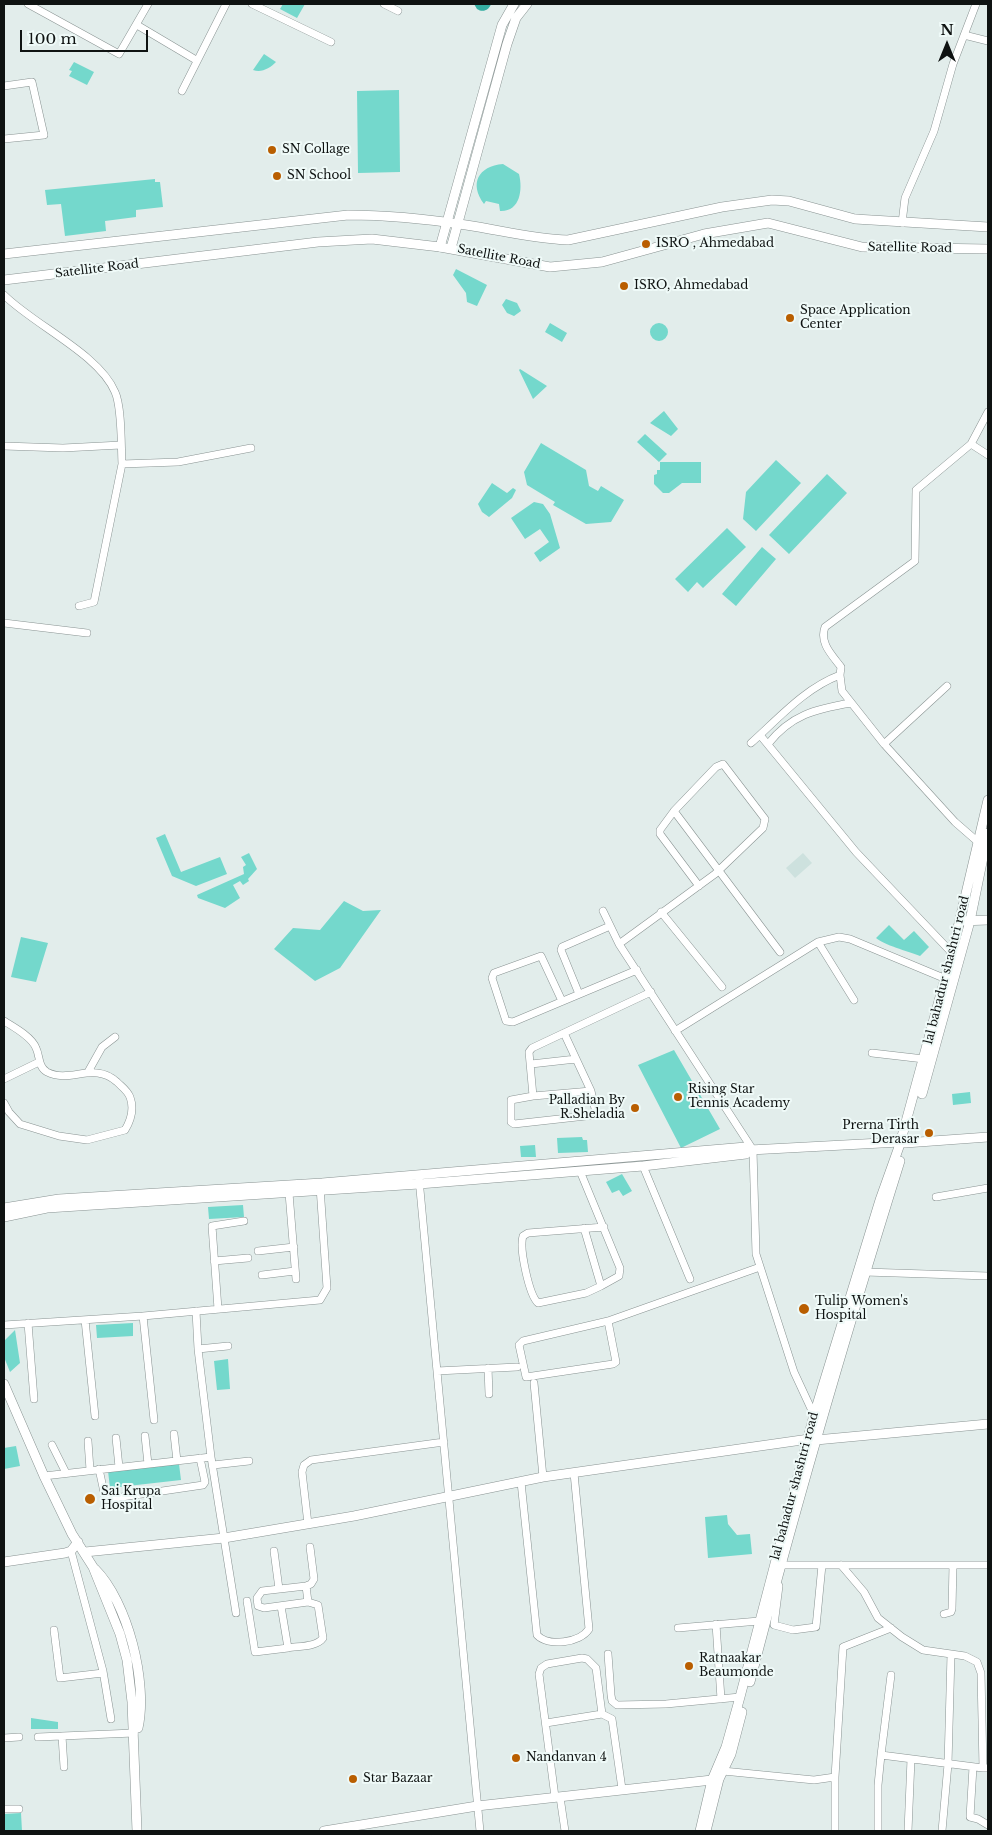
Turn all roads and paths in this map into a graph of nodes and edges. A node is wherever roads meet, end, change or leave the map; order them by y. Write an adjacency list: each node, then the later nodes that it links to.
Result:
1 (28, 4): 10 (street)
2 (148, 4): 10 (street)
3 (226, 4): 14 (street)
4 (252, 4): 13 (street)
5 (384, 4): 9 (street)
6 (514, 4): 18 (street)
7 (527, 4): 20 (street)
8 (976, 4): 11 (street)
9 (398, 11)
10 (137, 25): 14 (street)
11 (964, 35): 12 (street); 19 (street)
12 (988, 41)
13 (331, 42)
14 (196, 60): 16 (street)
15 (4, 86): 17 (street)
16 (182, 91)
17 (4, 139)
18 (446, 223): 20 (street, Satellite Road); 22 (street); 25 (street, Satellite Road)
19 (902, 223): 20 (street, Satellite Road); 21 (street, Satellite Road)
20 (456, 224): 23 (street)
21 (988, 227)
22 (440, 247): 23 (street, Satellite Road); 26 (street, Satellite Road)
23 (451, 248): 24 (street, Satellite Road)
24 (988, 249)
25 (4, 254)
26 (4, 280)
27 (4, 295): 30 (street)
28 (988, 412): 29 (street)
29 (971, 444): 33 (street); 38 (street)
30 (121, 445): 31 (street); 34 (street)
31 (4, 446)
32 (251, 448): 34 (street)
33 (988, 455)
34 (122, 464): 35 (street)
35 (79, 606)
36 (4, 623): 37 (street)
37 (86, 633)
38 (840, 675): 40 (street); 41 (street)
39 (947, 686): 44 (street)
40 (850, 703): 43 (street); 44 (street)
41 (760, 735): 42 (street); 43 (street)
42 (751, 743)
43 (768, 744): 60 (street)
44 (884, 744): 48 (street)
45 (988, 800): 48 (street, lal bahadur shashtri road)
46 (674, 811): 49 (street); 49 (street); 50 (street)
47 (988, 833): 55 (street)
48 (978, 842): 54 (street, lal bahadur shashtri road)
49 (718, 869): 50 (street); 59 (street)
50 (699, 886): 52 (street)
51 (603, 911): 56 (street)
52 (661, 912): 58 (street); 63 (street)
53 (988, 920): 55 (street)
54 (960, 921): 55 (street); 60 (street, lal bahadur shashtri road)
55 (970, 921): 83 (street)
56 (610, 926): 58 (street); 65 (street)
57 (818, 942): 62 (street); 66 (street); 69 (street)
58 (619, 944): 61 (street)
59 (780, 952)
60 (952, 953): 62 (street, lal bahadur shashtri road)
61 (637, 970): 64 (street); 65 (street)
62 (946, 979): 74 (street, lal bahadur shashtri road)
63 (722, 987)
64 (651, 992): 69 (street); 70 (street)
65 (579, 994): 67 (street)
66 (854, 1000)
67 (562, 1001): 67 (street)
68 (4, 1021): 75 (street)
69 (675, 1030): 84 (street)
70 (564, 1034): 73 (street); 76 (street)
71 (115, 1037): 77 (street)
72 (872, 1054): 74 (street)
73 (576, 1059): 76 (street); 79 (street)
74 (924, 1059): 83 (street, lal bahadur shashtri road)
75 (39, 1062): 77 (street); 78 (street)
76 (531, 1064): 80 (street)
77 (88, 1072): 81 (street)
78 (4, 1079)
79 (591, 1090): 80 (street); 80 (street)
80 (533, 1096)
81 (4, 1103)
82 (988, 1137): 83 (street)
83 (903, 1142): 84 (street); 103 (street); 126 (street, lal bahadur shashtri road)
84 (751, 1150): 85 (street); 87 (street); 101 (street)
85 (643, 1166): 86 (street); 107 (street)
86 (580, 1171): 87 (street); 95 (street)
87 (419, 1179): 88 (street); 120 (street)
88 (320, 1187): 90 (street); 92 (street); 109 (street)
89 (988, 1188): 91 (street)
90 (289, 1193): 93 (street); 97 (street)
91 (936, 1197)
92 (4, 1208)
93 (4, 1217)
94 (244, 1221): 100 (street)
95 (604, 1227): 96 (street); 108 (street)
96 (584, 1228): 108 (street); 108 (street)
97 (294, 1247): 98 (street); 102 (street)
98 (258, 1251)
99 (248, 1258): 100 (street)
100 (214, 1261): 109 (street)
101 (760, 1267): 113 (street); 126 (street)
102 (296, 1271): 104 (street); 106 (street)
103 (865, 1272): 105 (street); 133 (street)
104 (262, 1275)
105 (988, 1276)
106 (296, 1279)
107 (690, 1279)
108 (602, 1286)
109 (218, 1309): 110 (street)
110 (196, 1311): 111 (street); 117 (street)
111 (143, 1316): 112 (street); 128 (street)
112 (85, 1320): 114 (street); 127 (street)
113 (608, 1322): 113 (street)
114 (28, 1323): 115 (street); 125 (street)
115 (4, 1325)
116 (228, 1346): 117 (street)
117 (198, 1348): 137 (street)
118 (517, 1367): 119 (street)
119 (488, 1368): 120 (street); 123 (street)
120 (437, 1371): 135 (street)
121 (534, 1383): 149 (street)
122 (4, 1384): 124 (street)
123 (489, 1394)
124 (7, 1399): 148 (street)
125 (34, 1399)
126 (814, 1415): 133 (street, lal bahadur shashtri road)
127 (95, 1416)
128 (154, 1420)
129 (988, 1424): 133 (street)
130 (174, 1434): 139 (street)
131 (145, 1436): 141 (street)
132 (116, 1438): 143 (street)
133 (813, 1439): 147 (street); 161 (street, lal bahadur shashtri road)
134 (88, 1441): 145 (street)
135 (444, 1442): 151 (street); 152 (street)
136 (52, 1445): 146 (street)
137 (211, 1457): 138 (street); 142 (street)
138 (200, 1458): 139 (street); 144 (street)
139 (177, 1460): 141 (street)
140 (249, 1460): 142 (street)
141 (148, 1464): 143 (street)
142 (213, 1466): 153 (street)
143 (119, 1467): 144 (street)
144 (99, 1469): 145 (street)
145 (90, 1470): 146 (street)
146 (66, 1473): 148 (street)
147 (574, 1473): 149 (street); 150 (street)
148 (44, 1476): 154 (street)
149 (543, 1477): 150 (street)
150 (521, 1482): 151 (street)
151 (449, 1497): 152 (street); 204 (street)
152 (308, 1524): 153 (street)
153 (224, 1538): 158 (street); 170 (street)
154 (78, 1542): 156 (street); 158 (street)
155 (310, 1547): 165 (street)
156 (72, 1551): 159 (street); 182 (street)
157 (274, 1551): 166 (street)
158 (85, 1552): 189 (street)
159 (4, 1562)
160 (988, 1565): 164 (street)
161 (779, 1566): 162 (street); 162 (street); 174 (street, lal bahadur shashtri road); 200 (street)
162 (822, 1566): 163 (street)
163 (841, 1566): 164 (street); 177 (street)
164 (953, 1566): 173 (street)
165 (306, 1586): 166 (street); 169 (street)
166 (279, 1589): 167 (street)
167 (257, 1600): 168 (street); 171 (street)
168 (247, 1601): 170 (street); 179 (street)
169 (308, 1602): 171 (street); 179 (street)
170 (235, 1603): 172 (street)
171 (281, 1606): 179 (street)
172 (236, 1613)
173 (944, 1614)
174 (759, 1621): 175 (street); 184 (street, lal bahadur shashtri road)
175 (716, 1624): 176 (street); 185 (street)
176 (678, 1628)
177 (891, 1628): 181 (street); 201 (street)
178 (54, 1630): 182 (street)
179 (288, 1648)
180 (608, 1654): 185 (street)
181 (951, 1654): 196 (street); 199 (street)
182 (104, 1674): 187 (street)
183 (891, 1675): 194 (street)
184 (740, 1697): 185 (street); 200 (street, lal bahadur shashtri road)
185 (721, 1699)
186 (602, 1714): 188 (street); 188 (street); 202 (street)
187 (111, 1719)
188 (546, 1723): 203 (street)
189 (134, 1733): 190 (street); 208 (street)
190 (62, 1736): 192 (street); 197 (street)
191 (19, 1737): 193 (street)
192 (38, 1737)
193 (4, 1738)
194 (881, 1755): 195 (street); 215 (street)
195 (911, 1759): 196 (street); 216 (street)
196 (948, 1764): 198 (street); 217 (street)
197 (64, 1767)
198 (973, 1767): 199 (street); 207 (street)
199 (986, 1768)
200 (718, 1777): 201 (street); 202 (street); 212 (street, lal bahadur shashtri road); 213 (street)
201 (835, 1777): 214 (street)
202 (622, 1789): 203 (street)
203 (558, 1797): 204 (street); 211 (street)
204 (477, 1806): 209 (street); 210 (street)
205 (4, 1809): 206 (street)
206 (19, 1809)
207 (988, 1825)
208 (137, 1831)
209 (324, 1831)
210 (480, 1831)
211 (565, 1831)
212 (700, 1831)
213 (706, 1831)
214 (835, 1831)
215 (878, 1831)
216 (908, 1831)
217 (942, 1831)

